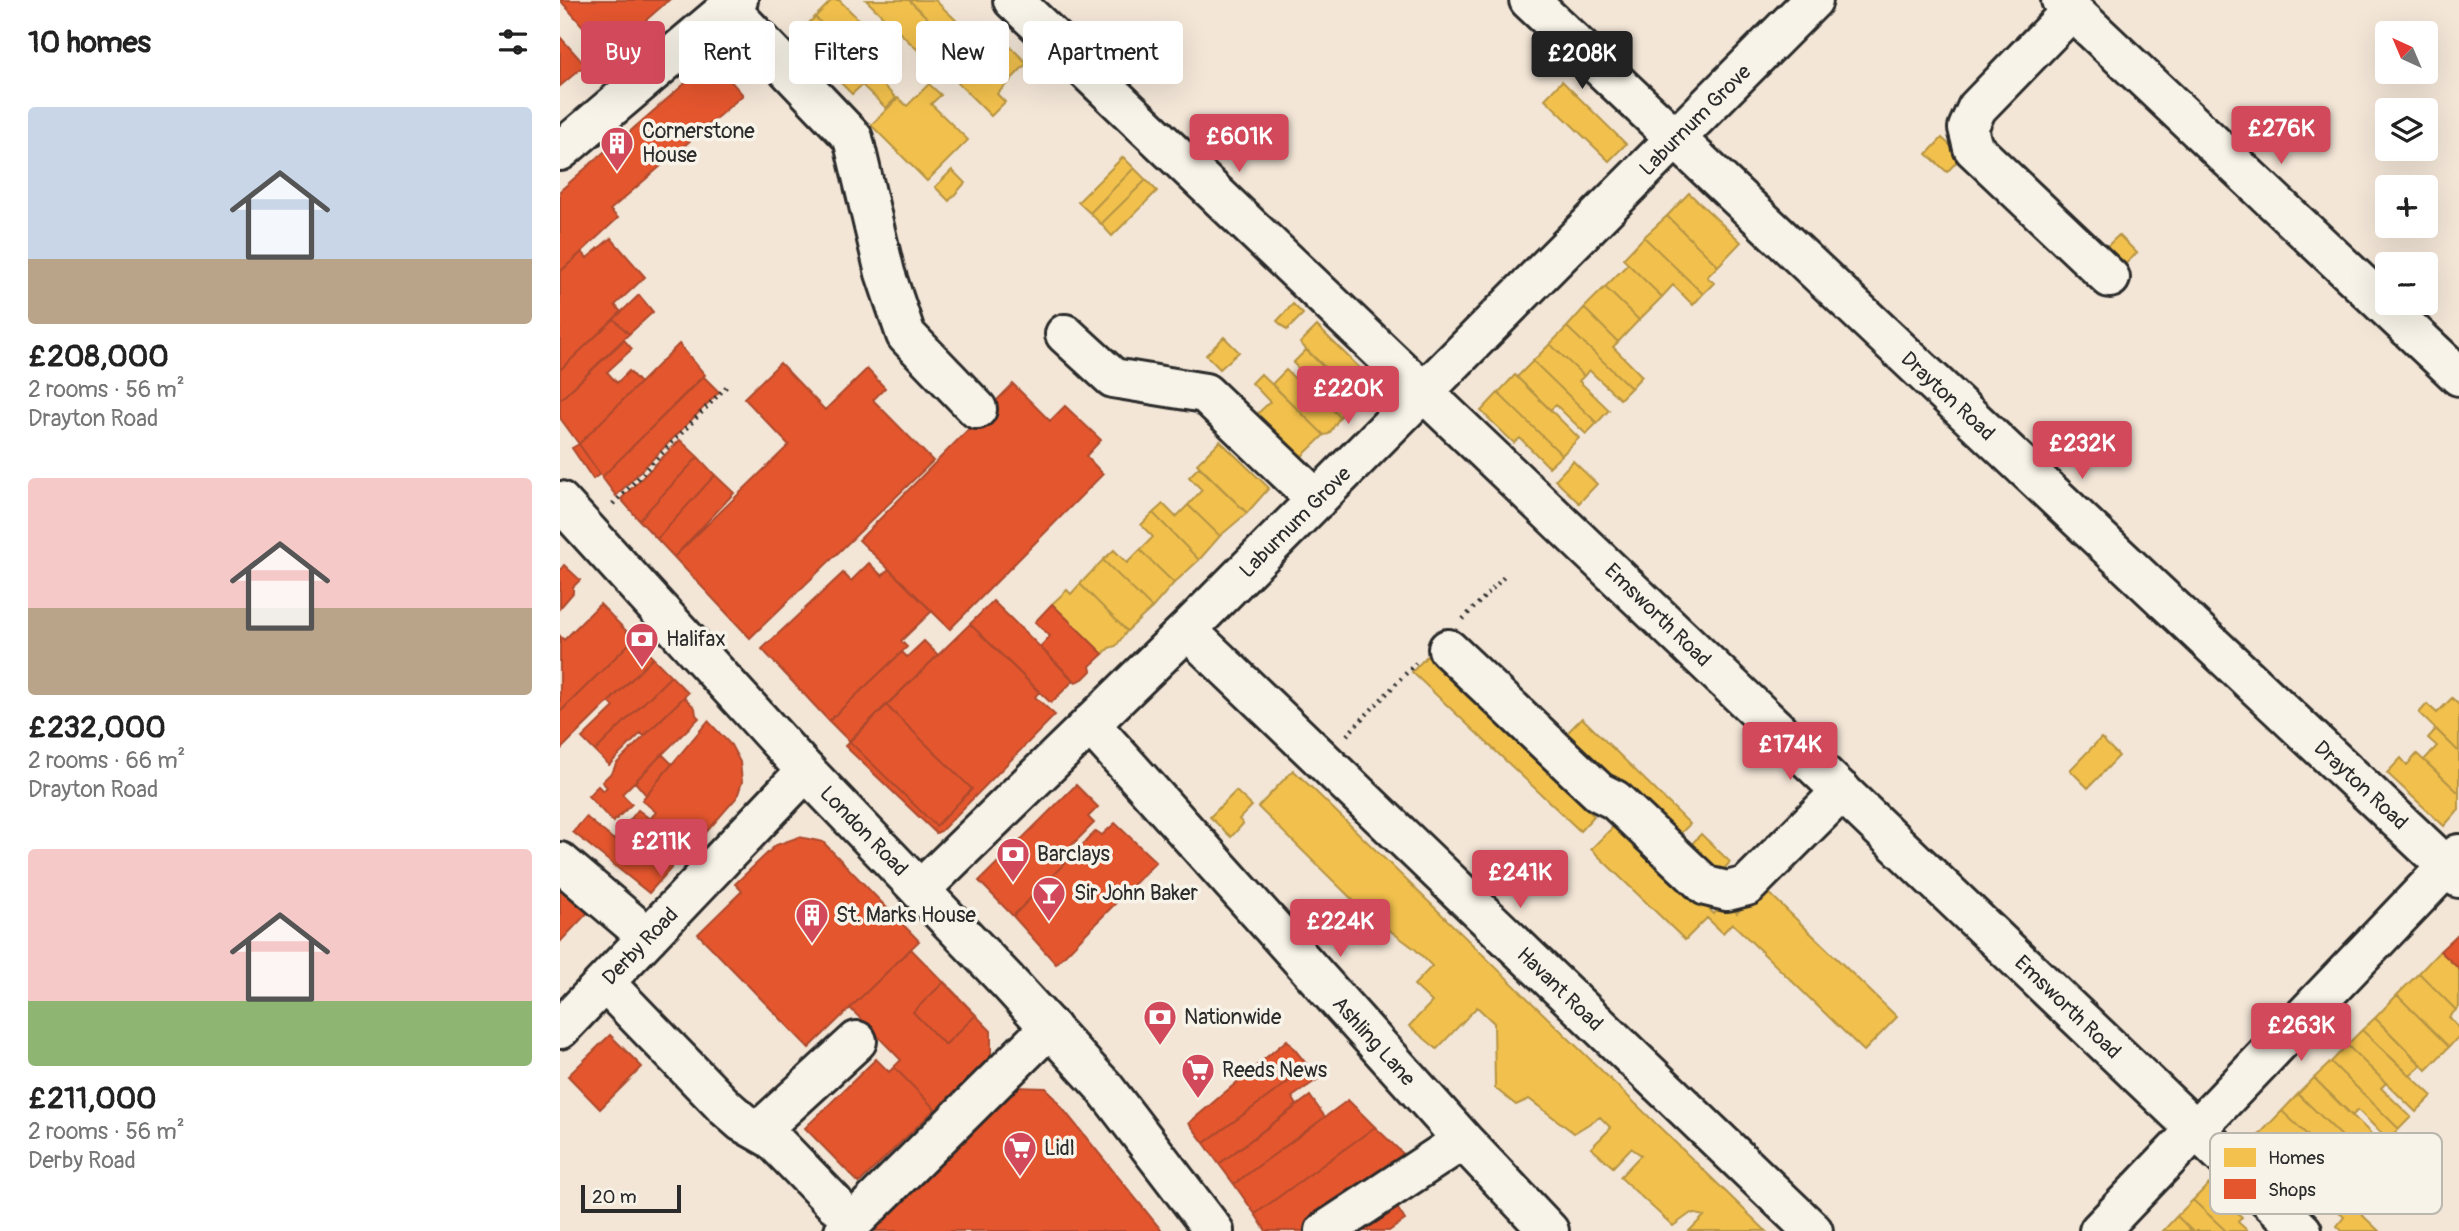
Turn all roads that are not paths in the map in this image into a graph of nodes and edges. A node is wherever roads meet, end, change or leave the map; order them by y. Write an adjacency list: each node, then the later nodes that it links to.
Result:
1 (1013, 0): 11 (street, Emsworth Road)
2 (1529, 0): 6 (street, Drayton Road)
3 (1813, 0): 6 (street, Laburnum Grove)
4 (734, 4): 7 (street); 12 (street)
5 (2067, 5): 8 (street); 10 (street)
6 (1676, 138): 11 (street, Laburnum Grove); 21 (street, Drayton Road)
7 (560, 151)
8 (2110, 278)
9 (1066, 334): 13 (street)
10 (2459, 376)
11 (1424, 391): 13 (street, Laburnum Grove); 19 (street, Emsworth Road)
12 (978, 409)
13 (1317, 500): 15 (street, Laburnum Grove)
14 (560, 501): 18 (street, London Road)
15 (1187, 630): 17 (street, Laburnum Grove); 37 (street, Havant Road)
16 (1443, 643): 19 (street)
17 (1090, 724): 22 (street, Laburnum Grove); 30 (street, Ashling Lane)
18 (806, 771): 22 (street, London Road); 23 (street, Derby Road)
19 (1842, 791): 28 (street, Emsworth Road)
20 (560, 862): 23 (street)
21 (2455, 866): 28 (street)
22 (920, 890): 25 (street, London Road)
23 (648, 937): 24 (street, Derby Road)
24 (604, 983): 26 (street, Derby Road); 29 (street)
25 (1050, 1027): 33 (street); 34 (street, London Road)
26 (560, 1029)
27 (857, 1041): 29 (street)
28 (2196, 1130): 31 (street, Emsworth Road); 38 (street)
29 (759, 1131): 33 (street)
30 (1463, 1140): 35 (street); 36 (street, Ashling Lane)
31 (2210, 1143)
32 (2284, 1214): 39 (street, Emsworth Road)
33 (839, 1217)
34 (1214, 1231)
35 (1325, 1231)
36 (1549, 1231)
37 (1813, 1231)
38 (2099, 1231)
39 (2302, 1231)

